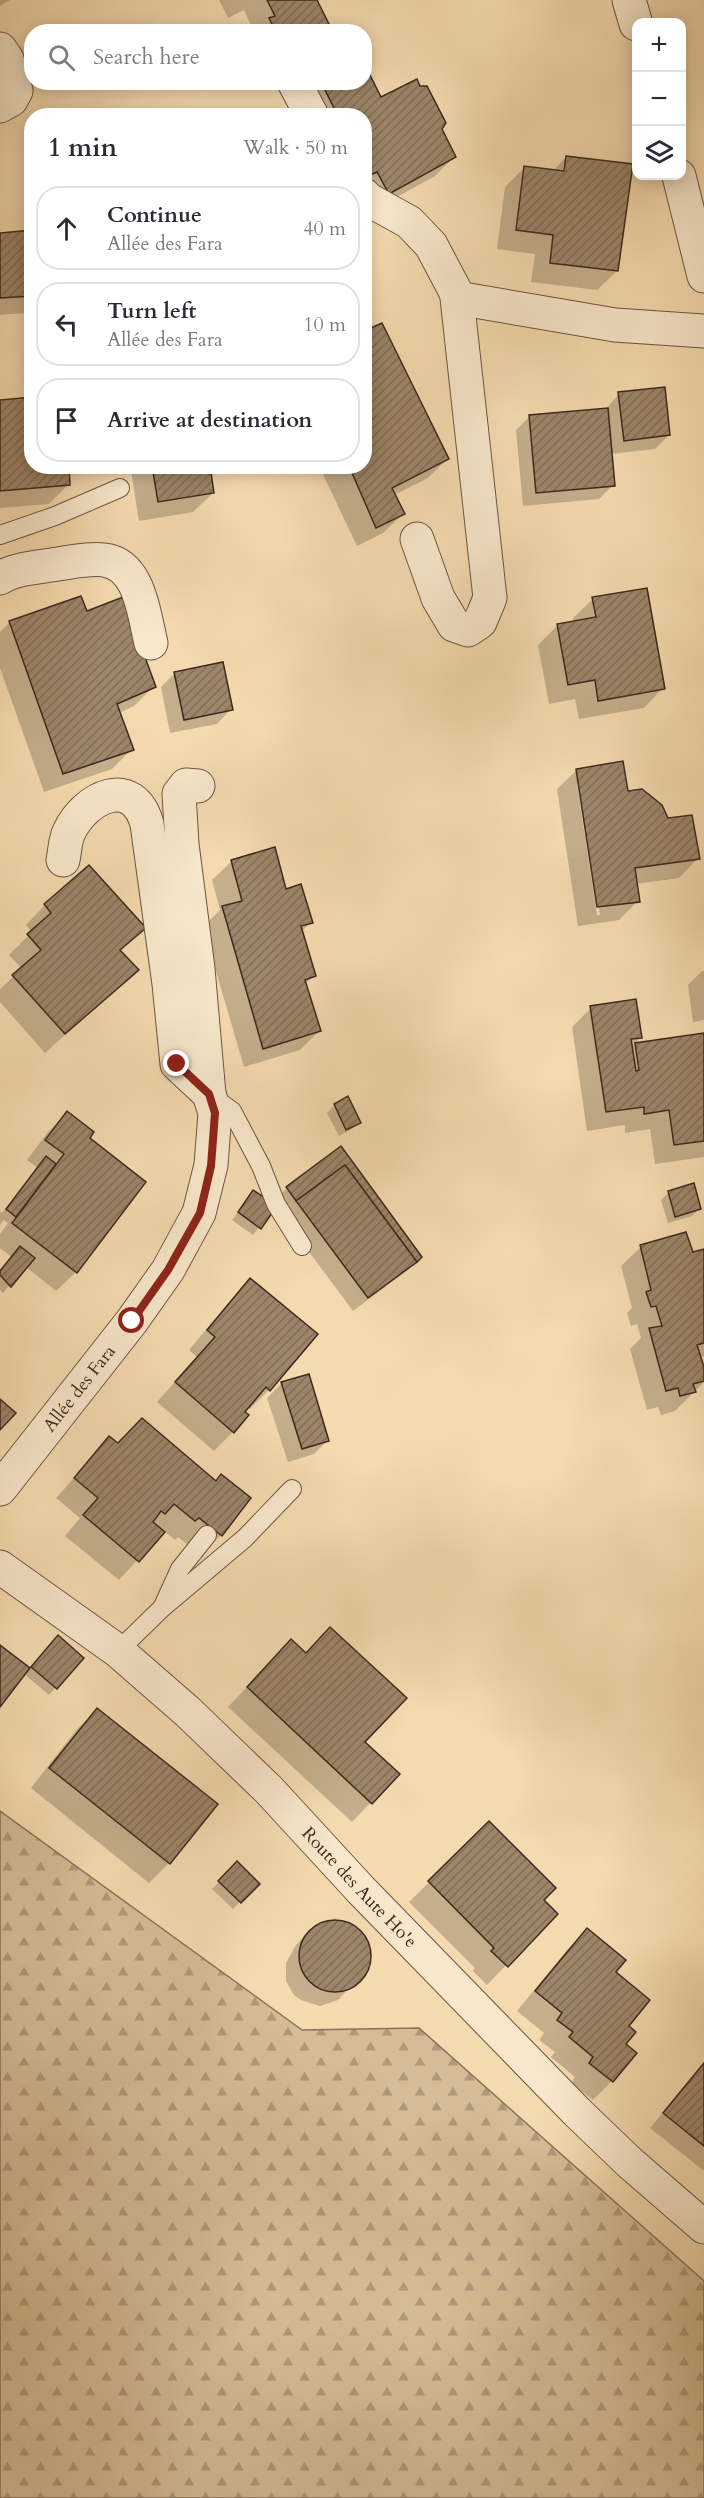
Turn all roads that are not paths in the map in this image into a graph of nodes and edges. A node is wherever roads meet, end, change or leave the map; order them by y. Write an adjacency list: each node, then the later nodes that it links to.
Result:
1 (629, 0): 2 (street)
2 (634, 18)
3 (0, 49): 5 (street)
4 (298, 90): 6 (street)
5 (0, 106)
6 (308, 108)
7 (680, 180): 9 (street)
8 (372, 200): 10 (street)
9 (704, 276)
10 (459, 298): 11 (street); 14 (street)
11 (704, 331)
12 (120, 488): 13 (lane)
13 (0, 534)
14 (417, 539)
15 (0, 578): 16 (street)
16 (151, 643)
17 (198, 786): 19 (street, Allée des Fara)
18 (63, 860): 19 (street)
19 (209, 1094): 20 (lane); 21 (street, Allée des Fara)
20 (302, 1246)
21 (0, 1489)
22 (292, 1489): 25 (lane)
23 (207, 1535): 25 (lane)
24 (0, 1567): 26 (street, Route des Aute Ho'e)
25 (162, 1608): 26 (lane)
26 (118, 1651): 27 (street, Route des Aute Ho'e)
27 (704, 2227)

